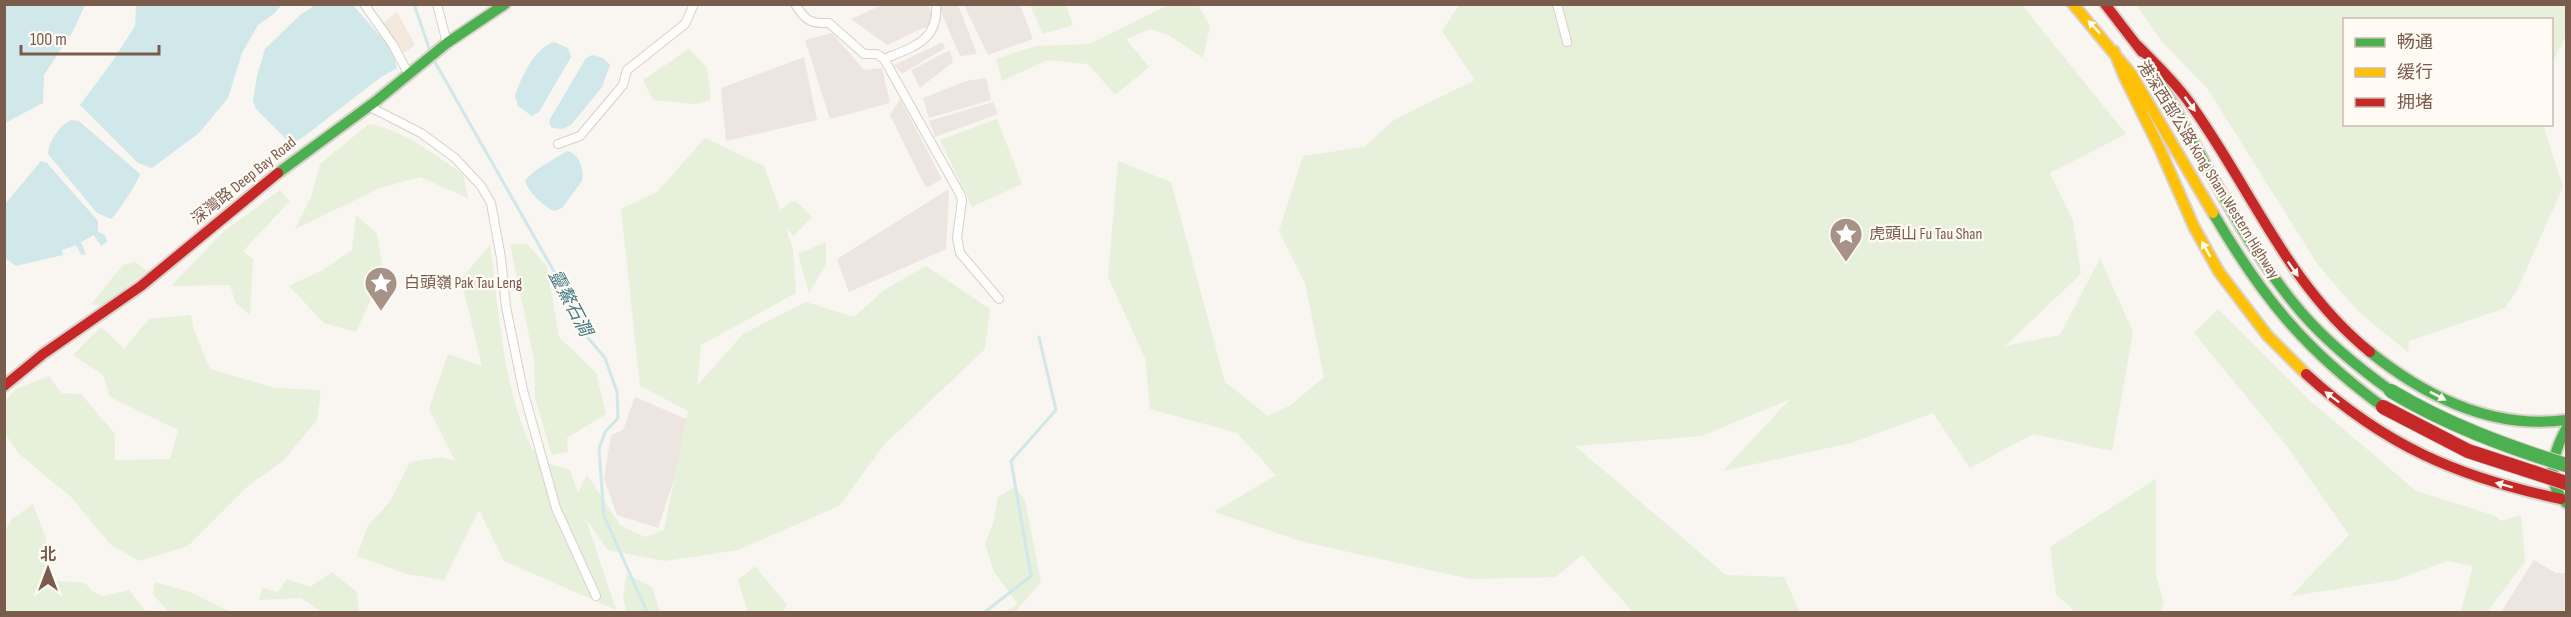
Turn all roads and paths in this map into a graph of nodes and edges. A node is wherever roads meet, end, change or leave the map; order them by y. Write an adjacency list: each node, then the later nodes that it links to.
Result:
1 (364, 4): 15 (street)
2 (437, 4): 11 (street)
3 (506, 4): 11 (main road, 深灣路 Deep Bay Road)
4 (694, 4): 17 (street)
5 (795, 4): 14 (street)
6 (936, 4): 14 (street)
7 (1557, 4): 10 (street)
8 (2073, 4): 13 (main road, 港深西部公路 Kong Sham Western Highway, one-way to 8)
9 (2105, 4): 12 (main road, 港深西部公路 Kong Sham Western Highway)
10 (1567, 42)
11 (447, 43): 15 (main road, 深灣路 Deep Bay Road)
12 (2137, 45): 20 (main road, one-way to 20); 22 (main road, 港深西部公路 Kong Sham Western Highway, bridge)
13 (2114, 51): 23 (main road, 港深西部公路 Kong Sham Western Highway, bridge); 24 (main road, one-way to 13)
14 (885, 58): 18 (street)
15 (408, 73): 16 (main road, 深灣路 Deep Bay Road)
16 (368, 106): 19 (main road, 深灣路 Deep Bay Road); 25 (street)
17 (558, 144)
18 (999, 299)
19 (4, 386)
20 (2566, 420)
21 (2566, 429): 24 (main road)
22 (2566, 465)
23 (2566, 483)
24 (2564, 501)
25 (596, 596)

